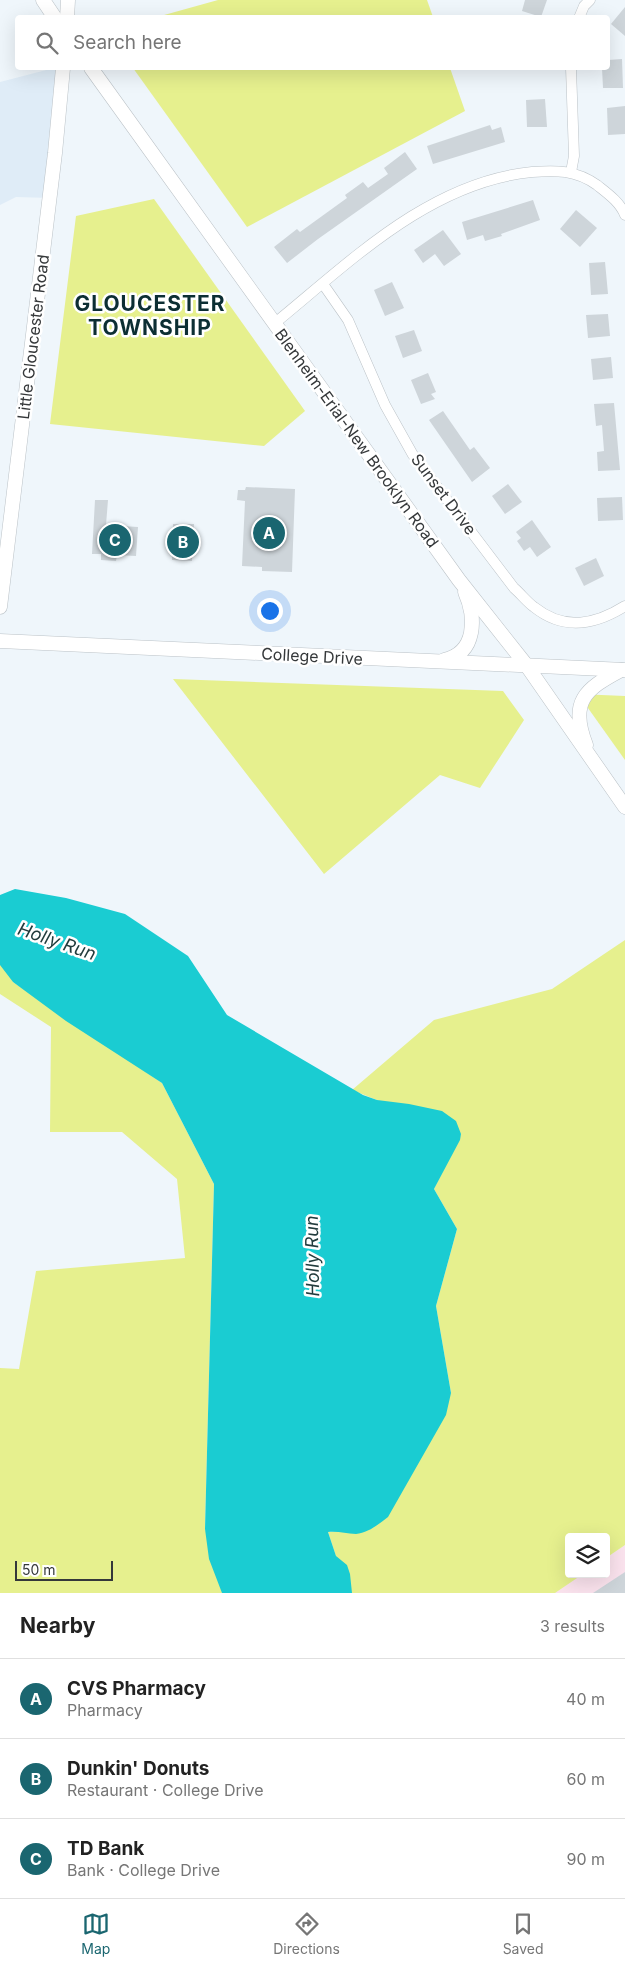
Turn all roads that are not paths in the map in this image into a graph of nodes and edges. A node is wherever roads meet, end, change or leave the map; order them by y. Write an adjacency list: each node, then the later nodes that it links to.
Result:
1 (43, 0): 4 (main road)
2 (68, 0): 5 (main road)
3 (590, 0): 6 (street)
4 (53, 15)
5 (67, 15)
6 (580, 15)
7 (63, 70): 16 (main road, Little Gloucester Road)
8 (92, 70): 13 (main road, Blenheim-Erial-New Brooklyn Road)
9 (571, 70): 10 (street)
10 (572, 172): 11 (street); 12 (street)
11 (625, 215)
12 (323, 284): 13 (street); 15 (street, Sunset Drive)
13 (275, 323): 14 (main road, Blenheim-Erial-New Brooklyn Road)
14 (459, 580): 18 (main road); 19 (main road, Blenheim-Erial-New Brooklyn Road)
15 (625, 606)
16 (0, 607)
17 (0, 642): 18 (main road, College Drive)
18 (437, 662): 19 (main road, College Drive)
19 (527, 666): 20 (main road, College Drive); 21 (main road, Blenheim-Erial-New Brooklyn Road)
20 (623, 670): 21 (main road)
21 (598, 768): 22 (main road, Blenheim-Erial-New Brooklyn Road)
22 (625, 807)

